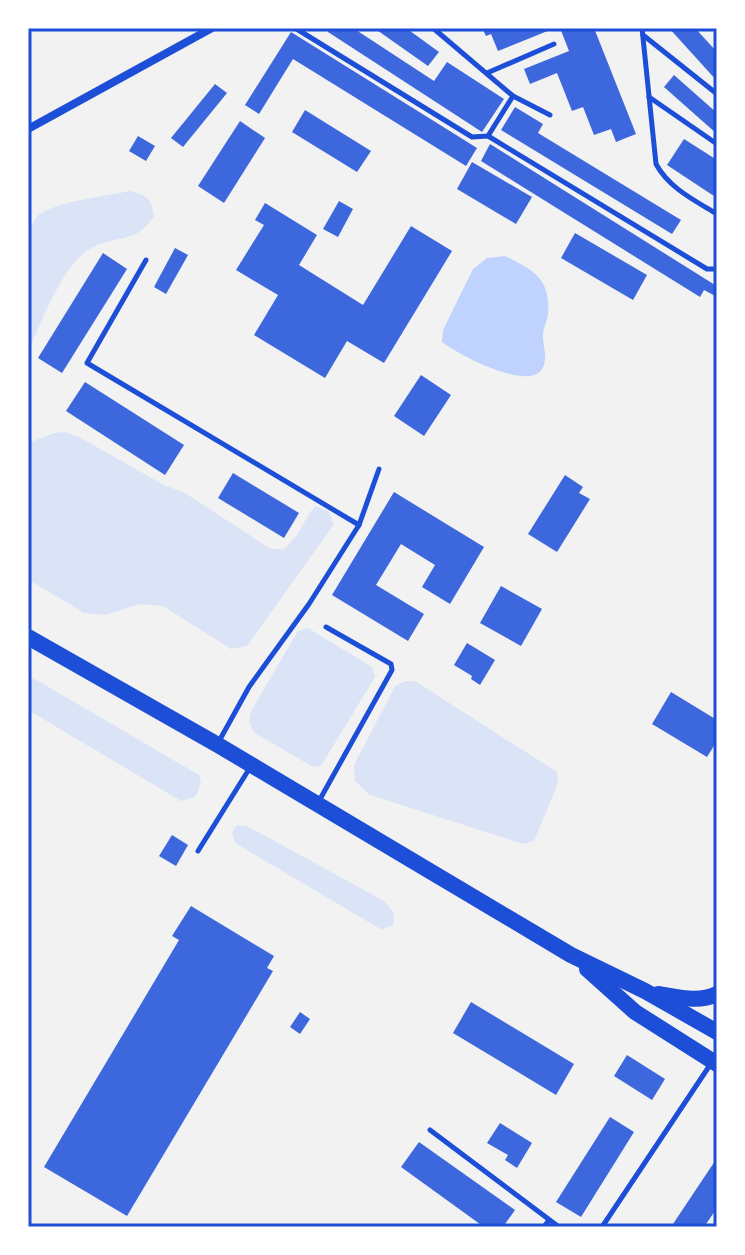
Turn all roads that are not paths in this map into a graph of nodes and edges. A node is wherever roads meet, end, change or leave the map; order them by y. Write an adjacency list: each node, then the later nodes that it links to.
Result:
1 (192, 28): 6 (lane)
2 (212, 28): 6 (street)
3 (295, 28): 14 (lane)
4 (433, 28): 8 (lane)
5 (642, 31): 9 (lane); 11 (lane)
6 (197, 37): 13 (street)
7 (554, 44): 8 (lane)
8 (487, 73): 10 (lane)
9 (717, 94)
10 (513, 96): 12 (lane); 14 (lane)
11 (649, 97): 15 (lane); 16 (lane)
12 (550, 115)
13 (28, 129)
14 (488, 136): 18 (lane)
15 (717, 144)
16 (717, 214)
17 (146, 260): 20 (lane)
18 (717, 269)
19 (379, 469): 20 (lane)
20 (359, 525): 23 (lane)
21 (326, 627): 25 (lane)
22 (28, 637): 23 (main road)
23 (218, 745): 24 (main road)
24 (252, 765): 25 (main road); 26 (lane)
25 (318, 804): 27 (main road)
26 (198, 851)
27 (571, 955): 28 (main road); 31 (main road)
28 (645, 991): 29 (main road); 30 (main road)
29 (717, 994)
30 (717, 1032)
31 (715, 1063): 36 (lane)
32 (430, 1130): 33 (lane)
33 (549, 1220): 34 (lane); 35 (lane)
34 (544, 1227)
35 (559, 1227)
36 (602, 1227)

